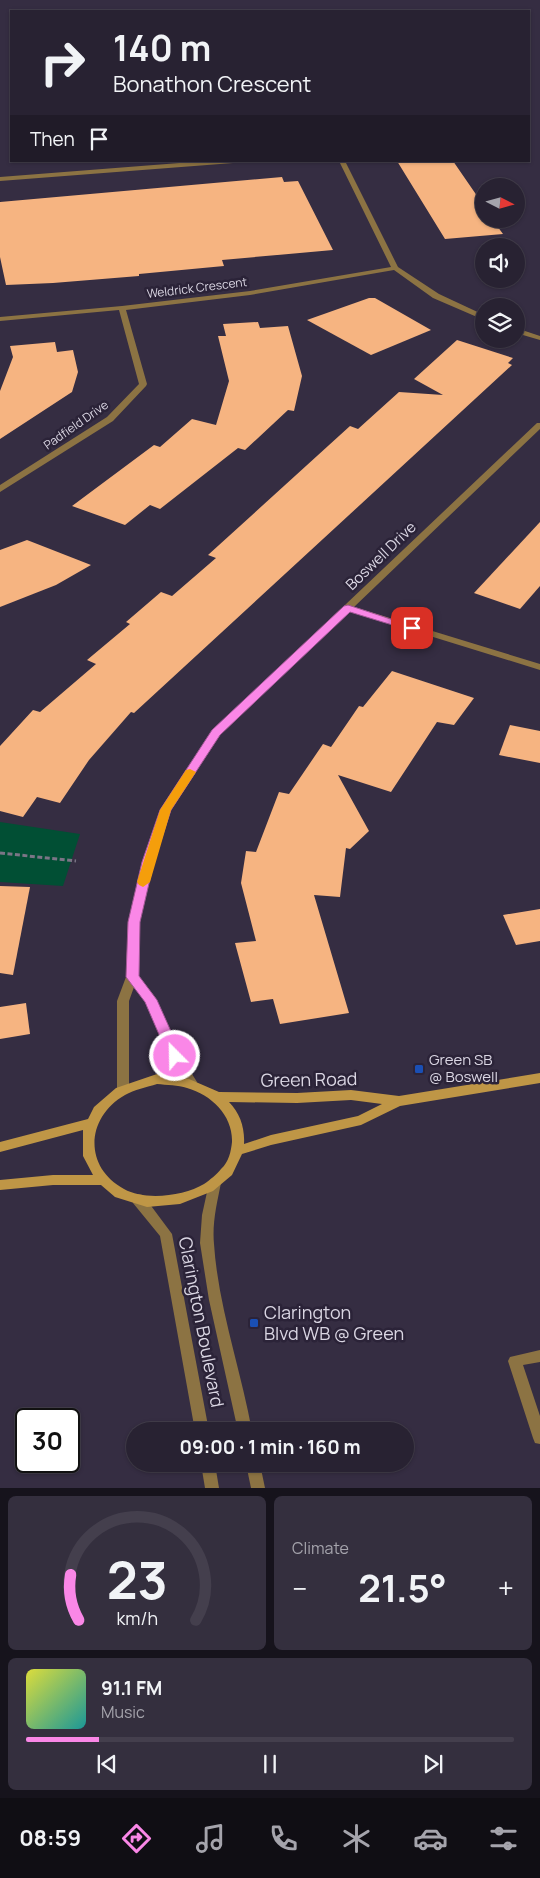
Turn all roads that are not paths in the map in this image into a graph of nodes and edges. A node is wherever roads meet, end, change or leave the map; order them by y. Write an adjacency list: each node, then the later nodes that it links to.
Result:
1 (220, 162): 3 (street)
2 (342, 162): 4 (street)
3 (0, 179)
4 (394, 268): 5 (street, Weldrick Crescent); 6 (street)
5 (122, 308): 7 (street, Weldrick Crescent); 11 (street, Padfield Drive)
6 (475, 314)
7 (0, 319)
8 (525, 333): 9 (street)
9 (540, 338)
10 (540, 425): 12 (street, Boswell Drive)
11 (0, 489)
12 (348, 608): 13 (street); 14 (street, Boswell Drive)
13 (540, 668)
14 (132, 977): 16 (street); 17 (street, Boswell Drive)
15 (540, 1078): 19 (street, Green Road)
16 (191, 1082): 17 (street); 18 (street)
17 (123, 1089): 20 (street)
18 (218, 1097): 19 (street, Green Road); 22 (street)
19 (399, 1100): 22 (street, Green Road)
20 (90, 1124): 21 (street); 23 (street)
21 (0, 1147)
22 (237, 1151): 24 (street)
23 (102, 1180): 25 (street); 26 (street)
24 (215, 1183): 26 (street); 29 (street, Clarington Boulevard)
25 (0, 1185)
26 (138, 1199): 28 (street, Clarington Boulevard)
27 (540, 1356): 30 (street)
28 (200, 1422)
29 (243, 1422)
30 (540, 1438)
31 (209, 1472): 33 (street)
32 (254, 1472): 34 (street)
33 (212, 1488)
34 (258, 1488)

